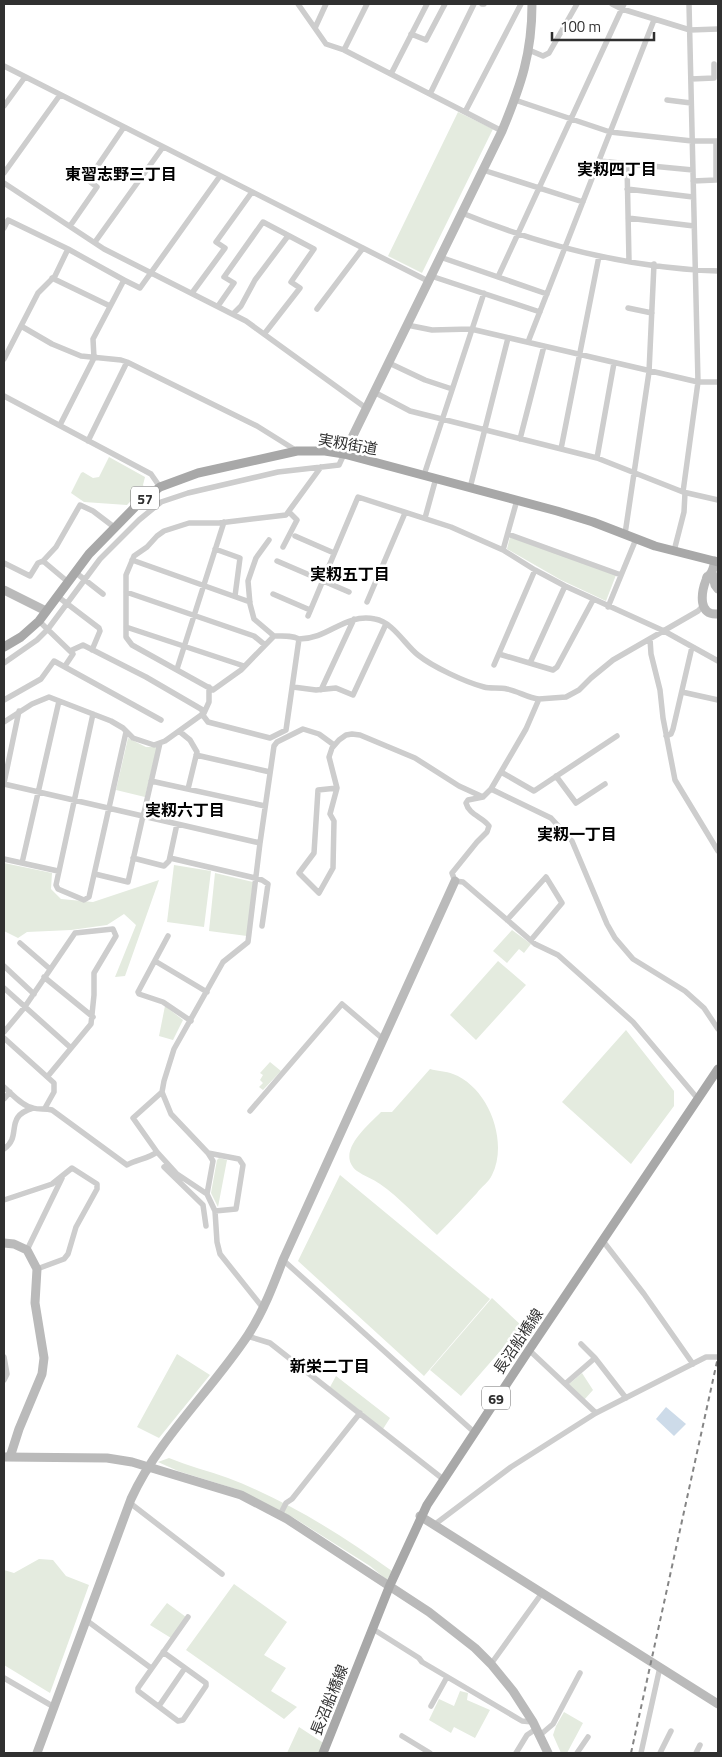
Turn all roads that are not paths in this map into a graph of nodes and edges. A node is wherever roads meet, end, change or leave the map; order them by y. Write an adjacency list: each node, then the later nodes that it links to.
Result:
1 (298, 4): 14 (street)
2 (326, 4): 14 (street)
3 (367, 4): 18 (street)
4 (427, 4): 17 (street)
5 (445, 4): 17 (street)
6 (474, 4): 25 (street)
7 (521, 4): 31 (street)
8 (532, 4): 19 (street)
9 (578, 4): 19 (street)
10 (612, 4): 12 (street)
11 (689, 4): 16 (street)
12 (623, 7): 13 (street); 32 (street)
13 (654, 20): 16 (street); 35 (street)
14 (315, 28): 18 (street)
15 (718, 29): 16 (street)
16 (690, 30): 24 (street)
17 (411, 34): 22 (street)
18 (344, 50): 22 (street)
19 (529, 50): 27 (street)
20 (714, 64): 24 (street)
21 (4, 66): 23 (street)
22 (391, 74): 25 (street)
23 (24, 77): 26 (street); 30 (street)
24 (691, 79): 29 (street)
25 (430, 94): 31 (street)
26 (60, 95): 33 (street); 43 (street)
27 (515, 100): 32 (street); 34 (street)
28 (667, 100): 29 (street)
29 (692, 103): 36 (street)
30 (4, 106)
31 (465, 112): 34 (street)
32 (571, 120): 35 (street); 47 (street)
33 (124, 127): 38 (street); 54 (street)
34 (502, 131): 41 (street)
35 (610, 132): 36 (street); 39 (street)
36 (692, 141): 37 (street); 42 (street)
37 (717, 141): 45 (street)
38 (163, 147): 44 (street); 59 (street)
39 (599, 160): 40 (street); 51 (street)
40 (627, 164): 42 (street); 48 (street)
41 (482, 170): 47 (street); 52 (street)
42 (693, 170): 45 (street)
43 (4, 173)
44 (220, 176): 49 (street); 69 (street)
45 (693, 181): 50 (street)
46 (4, 183): 54 (street)
47 (539, 188): 51 (street); 57 (street)
48 (627, 189): 50 (street); 53 (street)
49 (252, 192): 61 (street); 74 (street)
50 (693, 197): 55 (street)
51 (583, 202): 60 (street)
52 (462, 213): 57 (street); 64 (street)
53 (628, 218): 55 (street); 65 (street)
54 (70, 226): 59 (street)
55 (694, 226): 67 (street)
56 (4, 228): 62 (street)
57 (517, 234): 60 (street); 70 (street)
58 (288, 236): 78 (street); 83 (street); 87 (street)
59 (95, 242): 69 (street)
60 (565, 247): 63 (street); 76 (street)
61 (363, 248): 72 (street); 80 (street)
62 (68, 249): 71 (street); 73 (street)
63 (599, 256): 65 (street); 91 (street)
64 (440, 257): 70 (street); 72 (street)
65 (629, 261): 66 (street)
66 (654, 264): 67 (street); 82 (street)
67 (695, 270): 68 (street); 98 (street)
68 (718, 271)
69 (150, 272): 73 (street); 74 (street)
70 (498, 277): 76 (street)
71 (52, 278): 77 (street); 85 (street)
72 (430, 279): 75 (street); 84 (street)
73 (124, 280): 77 (street)
74 (192, 293): 78 (street)
75 (484, 293): 81 (street); 86 (street)
76 (547, 294): 81 (street)
77 (110, 306): 92 (street)
78 (218, 306): 83 (street)
79 (628, 308): 82 (street)
80 (317, 309)
81 (540, 312): 89 (street)
82 (652, 313): 97 (street)
83 (233, 314): 87 (street)
84 (408, 325): 86 (street); 95 (street)
85 (21, 326): 92 (street); 93 (street)
86 (471, 330): 88 (street); 100 (street)
87 (265, 334): 103 (street)
88 (508, 338): 89 (street); 106 (street)
89 (528, 342): 90 (street)
90 (544, 346): 91 (street); 107 (street)
91 (580, 355): 96 (street); 109 (street)
92 (94, 358): 94 (street); 105 (street)
93 (4, 359)
94 (127, 362): 108 (street); 110 (street)
95 (388, 363): 100 (street); 101 (street)
96 (614, 363): 97 (street); 112 (street)
97 (649, 372): 98 (street); 114 (street)
98 (698, 382): 99 (street); 119 (street)
99 (718, 382)
100 (452, 389): 104 (street)
101 (374, 392): 103 (street); 104 (street)
102 (4, 396): 105 (street)
103 (366, 408): 111 (street)
104 (442, 420): 106 (street); 115 (street)
105 (60, 426): 108 (street)
106 (484, 430): 107 (street); 118 (street)
107 (520, 439): 109 (street)
108 (88, 440): 117 (street)
109 (561, 449): 112 (street)
110 (297, 451): 111 (main road, 実籾街道 / 57); 117 (main road, 実籾街道 / 57)
111 (344, 454): 113 (street); 115 (main road, 実籾街道 / 57)
112 (597, 458): 114 (street)
113 (322, 467): 122 (street); 146 (street)
114 (634, 473): 119 (street); 128 (street)
115 (424, 475): 116 (main road, 実籾街道 / 57)
116 (436, 478): 118 (main road, 実籾街道 / 57); 124 (street)
117 (160, 487): 126 (main road, 実籾街道 / 57)
118 (470, 488): 120 (main road, 実籾街道 / 57)
119 (684, 492): 121 (street); 135 (street)
120 (517, 500): 127 (street); 128 (main road, 実籾街道 / 57)
121 (718, 500)
122 (289, 512): 125 (street); 132 (street)
123 (405, 513): 124 (street); 136 (street); 161 (street)
124 (424, 518): 134 (street)
125 (224, 522): 133 (street); 137 (street)
126 (114, 527): 138 (street); 143 (main road, 実籾街道 / 57)
127 (508, 534): 134 (street); 145 (street)
128 (625, 534): 130 (main road, 実籾街道 / 57)
129 (295, 536): 136 (street)
130 (636, 539): 135 (main road, 実籾街道 / 57); 145 (street)
131 (269, 540): 160 (street)
132 (283, 547)
133 (215, 549): 149 (street); 158 (street)
134 (503, 550): 142 (street)
135 (674, 551): 140 (main road, 実籾街道 / 57)
136 (334, 553): 147 (street)
137 (132, 560): 149 (street); 153 (street)
138 (43, 561): 141 (street); 148 (street)
139 (277, 561): 147 (street)
140 (716, 562): 144 (street)
141 (4, 563)
142 (535, 570): 150 (street); 183 (street)
143 (75, 572): 146 (street); 148 (main road, 実籾街道 / 57)
144 (712, 572): 151 (street); 164 (street)
145 (621, 574): 163 (street)
146 (84, 579): 155 (street); 162 (street)
147 (323, 581): 154 (street); 156 (street)
148 (68, 582): 157 (main road, 実籾街道 / 57)
149 (203, 585): 158 (street); 166 (street)
150 (565, 586): 159 (street); 186 (street)
151 (718, 589)
152 (4, 590): 165 (street)
153 (126, 592): 166 (street); 171 (street)
154 (350, 592)
155 (103, 594)
156 (273, 594)
157 (57, 596): 162 (street); 165 (main road, 実籾街道 / 57)
158 (235, 596): 160 (street)
159 (593, 600): 163 (street); 186 (street)
160 (250, 602): 174 (street)
161 (367, 602)
162 (67, 604): 172 (street); 181 (street)
163 (608, 606): 173 (street)
164 (702, 606): 167 (street); 173 (street)
165 (46, 611): 169 (main road, 実籾街道 / 57)
166 (194, 615): 177 (street); 178 (street)
167 (716, 615)
168 (354, 619): 170 (street); 175 (street); 193 (street)
169 (39, 621): 172 (street); 179 (main road, 実籾街道 / 57)
170 (386, 624): 193 (street); 195 (street)
171 (126, 627): 178 (street); 190 (street)
172 (48, 629): 182 (street); 185 (street)
173 (664, 631): 176 (street); 180 (street)
174 (274, 636): 175 (street); 177 (street)
175 (300, 639): 192 (street)
176 (650, 639): 195 (street); 208 (street)
177 (265, 645): 189 (street)
178 (184, 646): 189 (street); 190 (street)
179 (4, 647)
180 (692, 647): 184 (street); 194 (street)
181 (92, 650): 182 (street); 200 (street)
182 (70, 651): 188 (street)
183 (499, 654): 186 (street); 187 (street)
184 (718, 661)
185 (4, 663)
186 (530, 663)
187 (494, 665)
188 (65, 666): 196 (street); 202 (street)
189 (244, 666): 191 (street)
190 (176, 669): 191 (street)
191 (209, 687): 200 (street)
192 (293, 687): 193 (street); 206 (street)
193 (321, 690)
194 (682, 692): 198 (street); 208 (street)
195 (539, 699): 214 (street)
196 (4, 700)
197 (59, 700): 199 (street); 201 (street); 222 (street)
198 (718, 700)
199 (20, 711): 203 (street); 217 (street)
200 (203, 713): 205 (street); 206 (street)
201 (93, 714): 204 (street); 224 (street)
202 (161, 720)
203 (4, 722)
204 (126, 732): 210 (street); 226 (street)
205 (179, 732): 210 (street); 212 (street)
206 (273, 736): 209 (street)
207 (617, 736): 215 (street)
208 (666, 736): 230 (street)
209 (277, 742): 211 (street); 213 (street)
210 (160, 744): 216 (street)
211 (334, 746): 219 (street); 223 (street)
212 (196, 755): 213 (street); 220 (street)
213 (270, 772): 225 (street)
214 (501, 772): 215 (street); 221 (street)
215 (556, 776): 218 (street)
216 (151, 781): 220 (street); 227 (street)
217 (4, 784): 222 (street)
218 (605, 784)
219 (337, 788): 219 (street)
220 (188, 789): 225 (street)
221 (491, 789): 223 (street); 254 (street)
222 (38, 792): 224 (street); 234 (street)
223 (483, 797): 238 (street)
224 (73, 800): 226 (street); 235 (street)
225 (264, 806): 229 (street)
226 (109, 809): 227 (street); 236 (street)
227 (143, 816): 228 (street); 231 (street)
228 (177, 824): 229 (street); 232 (street)
229 (260, 843): 237 (street)
230 (718, 851)
231 (133, 858): 232 (street); 236 (street)
232 (170, 858): 237 (street)
233 (4, 859): 234 (street)
234 (22, 863): 235 (street)
235 (58, 870): 236 (street)
236 (95, 874)
237 (256, 880): 240 (street); 249 (street)
238 (455, 881): 239 (street); 257 (street)
239 (507, 920): 242 (street); 242 (street)
240 (262, 926)
241 (168, 936): 244 (street)
242 (531, 940): 265 (street)
243 (20, 943): 246 (street)
244 (154, 961): 249 (street); 253 (street)
245 (4, 966): 250 (street)
246 (50, 969): 247 (street); 252 (street)
247 (44, 977): 250 (street); 252 (street)
248 (4, 988): 251 (street)
249 (207, 992): 253 (street)
250 (34, 994): 251 (street)
251 (24, 1008): 255 (street); 258 (street)
252 (92, 1017): 258 (street)
253 (191, 1021): 263 (street)
254 (718, 1029)
255 (4, 1030)
256 (4, 1038): 260 (street)
257 (383, 1040): 268 (street); 281 (street)
258 (71, 1048): 260 (street)
259 (718, 1069): 265 (main road, 長沼船橋線 / 69)
260 (48, 1076): 267 (street)
261 (4, 1087): 262 (street)
262 (10, 1092): 264 (street); 266 (street)
263 (162, 1092): 270 (street); 271 (street)
264 (4, 1099)
265 (698, 1099): 278 (main road, 長沼船橋線 / 69)
266 (33, 1108): 267 (street); 269 (street)
267 (44, 1108): 270 (street)
268 (250, 1111)
269 (4, 1149)
270 (157, 1152): 274 (street)
271 (208, 1154): 274 (street); 276 (street)
272 (164, 1167): 277 (street)
273 (62, 1176): 275 (street); 280 (street); 282 (street)
274 (207, 1194): 276 (street)
275 (4, 1200)
276 (215, 1211): 283 (street)
277 (206, 1226)
278 (603, 1241): 286 (main road, 長沼船橋線 / 69); 290 (street)
279 (4, 1243): 280 (street)
280 (27, 1250): 282 (street)
281 (283, 1260): 283 (street); 296 (street)
282 (37, 1268): 297 (street)
283 (263, 1308): 284 (street)
284 (247, 1336): 294 (street); 298 (street)
285 (581, 1344): 289 (street)
286 (528, 1350): 292 (street); 296 (main road, 長沼船橋線 / 69)
287 (4, 1357): 291 (street)
288 (715, 1357): 290 (street)
289 (595, 1358): 292 (street); 293 (street)
290 (693, 1364): 293 (street)
291 (4, 1380)
292 (565, 1384): 295 (street)
293 (626, 1398): 295 (street)
294 (360, 1413): 299 (street); 301 (street)
295 (596, 1413): 303 (street)
296 (474, 1432): 299 (main road, 長沼船橋線 / 69)
297 (7, 1457): 298 (street)
298 (149, 1466): 300 (street); 301 (street)
299 (443, 1479): 302 (main road, 長沼船橋線 / 69)
300 (130, 1503): 304 (street); 308 (street)
301 (280, 1515): 305 (street)
302 (420, 1516): 303 (street); 305 (main road, 長沼船橋線 / 69)
303 (434, 1525): 306 (street)
304 (222, 1574)
305 (390, 1585): 309 (main road, 長沼船橋線 / 69); 311 (street)
306 (542, 1593): 311 (street); 312 (street)
307 (188, 1616): 310 (street)
308 (86, 1620): 313 (street); 319 (street)
309 (373, 1629): 316 (street); 328 (main road, 長沼船橋線 / 69)
310 (163, 1652): 313 (street); 314 (street)
311 (492, 1664): 322 (street)
312 (660, 1667): 318 (street); 333 (street)
313 (151, 1668): 320 (street)
314 (185, 1668): 320 (street); 320 (street)
315 (580, 1673): 322 (street)
316 (446, 1677): 321 (street); 322 (street)
317 (4, 1678): 319 (street)
318 (718, 1704)
319 (54, 1706): 327 (street)
320 (159, 1706)
321 (431, 1706)
322 (536, 1729): 330 (street); 331 (street)
323 (671, 1732): 334 (street)
324 (402, 1736): 329 (street)
325 (588, 1737): 332 (street)
326 (700, 1745): 335 (street)
327 (37, 1753)
328 (323, 1753)
329 (430, 1753)
330 (516, 1753)
331 (547, 1753)
332 (577, 1753)
333 (641, 1753)
334 (660, 1753)
335 (696, 1753)

